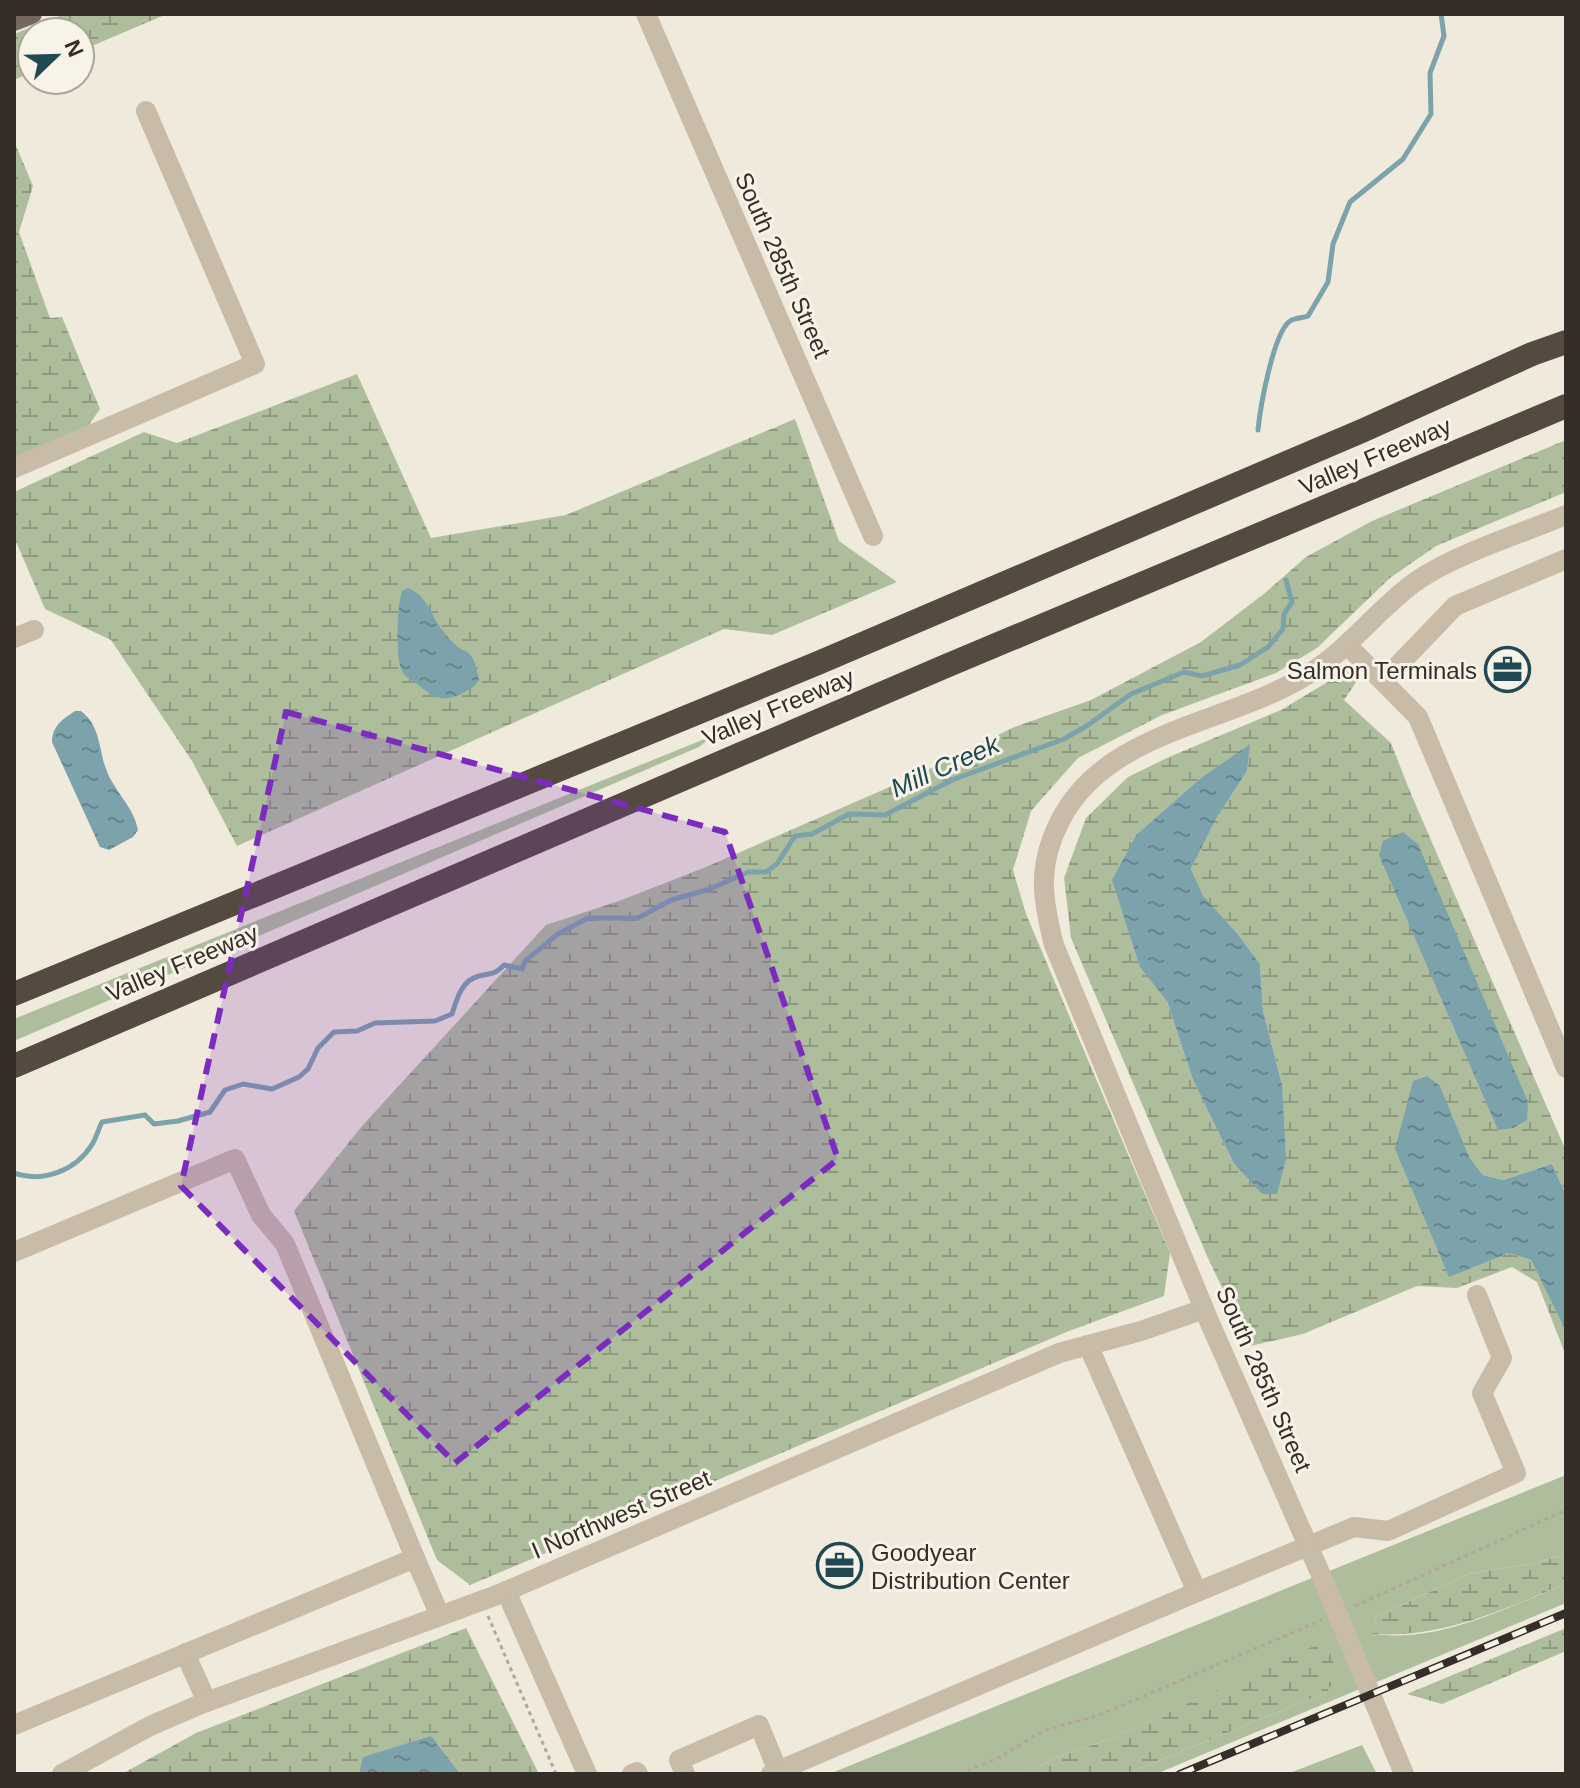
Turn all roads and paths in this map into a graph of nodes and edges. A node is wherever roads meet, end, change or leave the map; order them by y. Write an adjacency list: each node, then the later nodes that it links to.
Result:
1 (32, 14): 3 (main road)
2 (646, 14): 9 (street, South 285th Street)
3 (14, 21)
4 (146, 111): 7 (street)
5 (1566, 340): 15 (highway, Valley Freeway)
6 (1566, 406): 16 (highway, Valley Freeway)
7 (14, 468)
8 (1566, 515): 13 (street, South 285th Street)
9 (873, 536)
10 (1566, 559): 14 (street)
11 (34, 630): 12 (street)
12 (14, 638)
13 (1347, 645): 14 (street); 20 (street, South 285th Street)
14 (1383, 681): 17 (street)
15 (14, 994)
16 (14, 1066)
17 (1566, 1068)
18 (14, 1252): 24 (street)
19 (1477, 1295): 23 (street)
20 (1204, 1309): 21 (street, I Northwest Street); 23 (street, South 285th Street)
21 (1088, 1345): 25 (street, I Northwest Street); 26 (street)
22 (1566, 1510): 28 (path)
23 (1308, 1545): 26 (street); 28 (street, South 285th Street)
24 (415, 1558): 29 (street); 30 (street)
25 (506, 1591): 27 (street, I Northwest Street); 36 (street)
26 (1197, 1592): 33 (street)
27 (481, 1601): 29 (street, I Northwest Street); 35 (path)
28 (1338, 1614): 40 (path); 41 (street, South 285th Street)
29 (440, 1616): 31 (street, I Northwest Street)
30 (185, 1653): 31 (street); 32 (street)
31 (207, 1702): 34 (street, I Northwest Street)
32 (14, 1725)
33 (775, 1772): 39 (street)
34 (62, 1774)
35 (556, 1774)
36 (587, 1774)
37 (632, 1774): 38 (street)
38 (638, 1774)
39 (685, 1774)
40 (960, 1774)
41 (1404, 1774)

